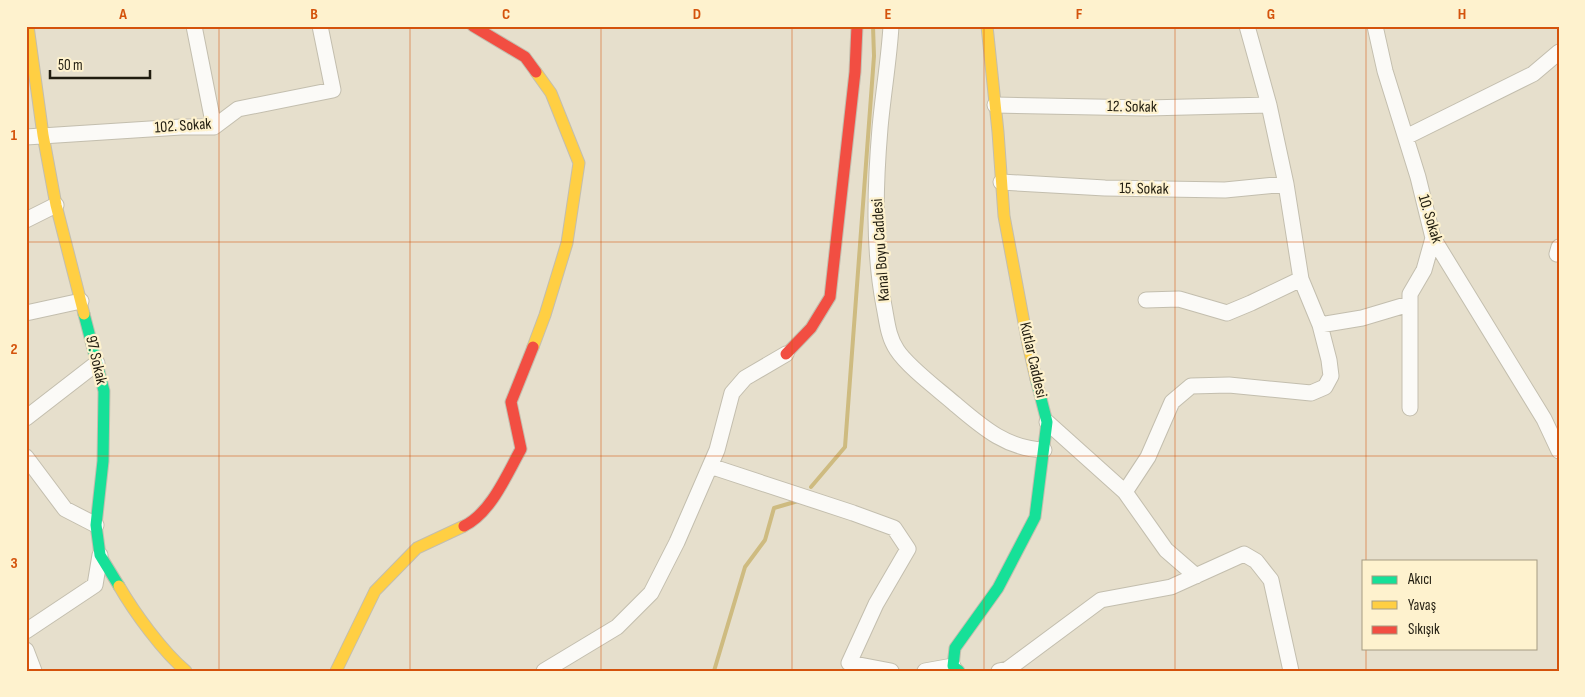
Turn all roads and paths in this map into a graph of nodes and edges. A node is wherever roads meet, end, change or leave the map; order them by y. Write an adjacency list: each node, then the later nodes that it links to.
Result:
1 (28, 26): 14 (street, 97. Sokak)
2 (194, 26): 13 (street)
3 (320, 26): 13 (street, 102. Sokak)
4 (473, 26): 46 (street)
5 (856, 26): 28 (street)
6 (891, 26): 32 (street, Kanal Boyu Caddesi)
7 (987, 26): 11 (street, Kutlar Caddesi)
8 (1247, 26): 12 (street)
9 (1375, 26): 16 (street, 10. Sokak)
10 (1559, 52): 16 (street)
11 (995, 105): 12 (street, 12. Sokak); 17 (street, Kutlar Caddesi)
12 (1269, 105): 18 (street)
13 (214, 126): 14 (street, 102. Sokak)
14 (43, 135): 15 (street, 102. Sokak); 19 (street, 97. Sokak)
15 (26, 137)
16 (1406, 137): 21 (street, 10. Sokak)
17 (1001, 182): 18 (street, 15. Sokak); 32 (street, Kutlar Caddesi)
18 (1286, 184): 22 (street)
19 (56, 205): 20 (street); 23 (street, 97. Sokak)
20 (26, 220)
21 (1432, 238): 25 (street); 33 (street, 10. Sokak)
22 (1301, 279): 24 (street); 27 (street)
23 (81, 300): 26 (street); 29 (street, 97. Sokak)
24 (1146, 300)
25 (1410, 304): 27 (street); 30 (street)
26 (26, 314)
27 (1320, 325): 36 (street)
28 (786, 354): 35 (street)
29 (97, 362): 31 (street); 37 (street, 97. Sokak)
30 (1410, 408)
31 (26, 418)
32 (1046, 437): 36 (street); 43 (street, Kutlar Caddesi)
33 (1559, 452)
34 (26, 457): 37 (street)
35 (710, 466): 42 (street); 47 (street)
36 (1124, 492): 39 (street)
37 (96, 525): 38 (street, 97. Sokak)
38 (100, 555): 40 (street); 45 (street, 97. Sokak)
39 (1196, 576): 50 (street); 51 (street)
40 (26, 631)
41 (26, 650): 44 (street)
42 (846, 667): 48 (street)
43 (956, 668): 49 (street)
44 (34, 671)
45 (186, 671)
46 (336, 671)
47 (544, 671)
48 (891, 671)
49 (925, 671)
50 (999, 671)
51 (1291, 671)

